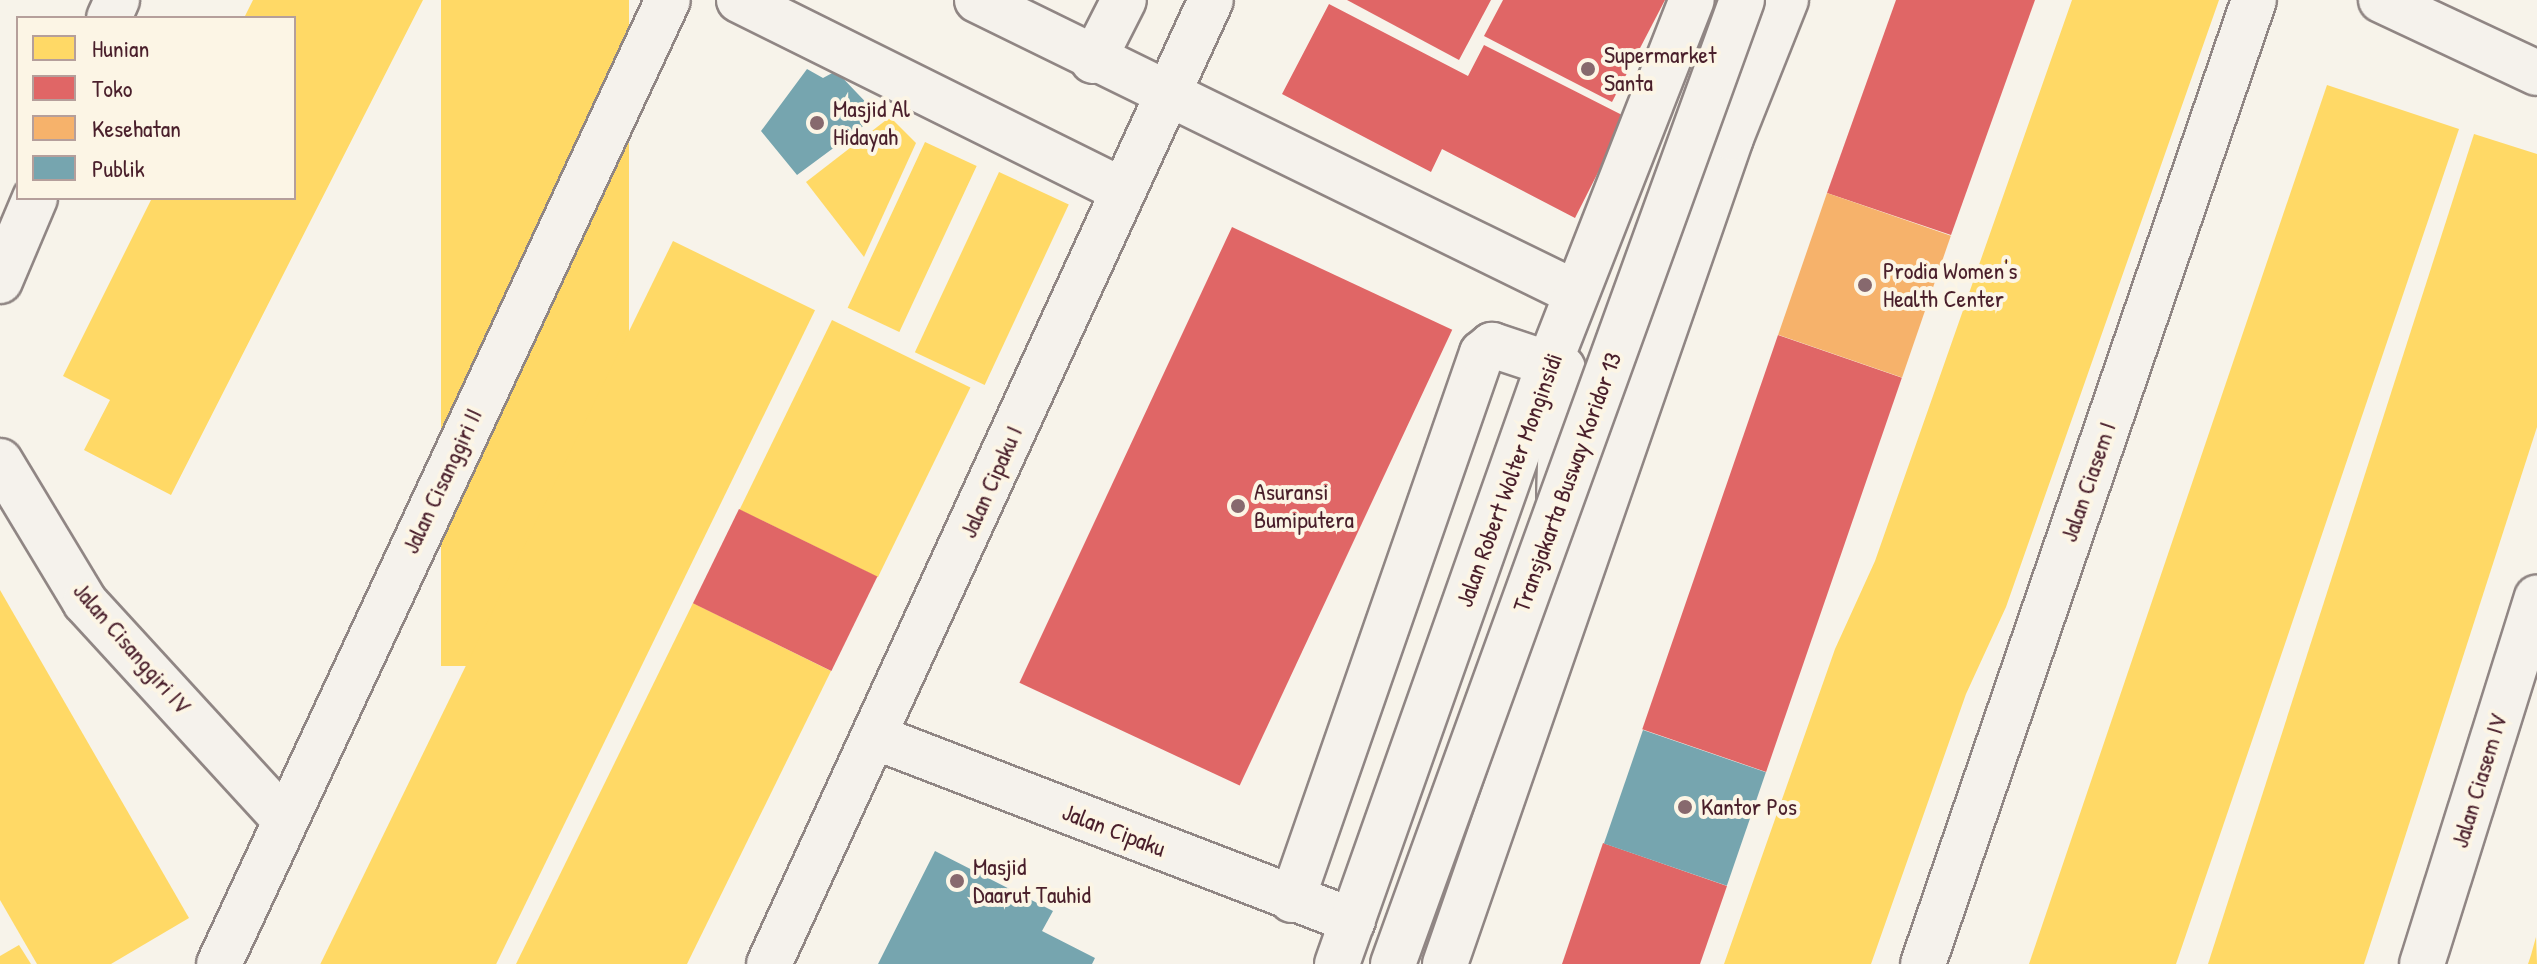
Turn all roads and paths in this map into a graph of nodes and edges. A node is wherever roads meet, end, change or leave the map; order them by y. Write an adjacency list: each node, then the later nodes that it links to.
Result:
1 (668, 0): 23 (street, Jalan Cisanggiri II)
2 (739, 0): 15 (street)
3 (977, 0): 11 (street)
4 (1124, 0): 11 (street)
5 (1211, 0): 13 (street, Jalan Cipaku I)
6 (1692, 0): 18 (street, Jalan Robert Wolter Monginsidi)
7 (1742, 0): 29 (street, Transjakarta Busway Koridor 13, bridge)
8 (1786, 0): 14 (street)
9 (2254, 0): 31 (street, Jalan Ciasem I)
10 (2381, 0): 12 (street)
11 (1093, 61): 13 (street)
12 (2537, 73)
13 (1167, 96): 15 (street, Jalan Cipaku I); 18 (street)
14 (1731, 138): 18 (street); 21 (street)
15 (1123, 191): 22 (street, Jalan Cipaku I)
16 (34, 200): 17 (street)
17 (0, 281)
18 (1563, 328): 21 (street); 24 (street); 25 (street, Jalan Robert Wolter Monginsidi)
19 (0, 461): 23 (street, Jalan Cisanggiri IV)
20 (2537, 598): 32 (street, Jalan Ciasem IV)
21 (1560, 645): 30 (street)
22 (875, 737): 24 (street, Jalan Cipaku); 27 (street, Jalan Cipaku I)
23 (284, 819): 26 (street, Jalan Cisanggiri II)
24 (1292, 900): 25 (street, Jalan Cipaku)
25 (1353, 921): 28 (street, Jalan Robert Wolter Monginsidi)
26 (219, 964)
27 (769, 964)
28 (1337, 964)
29 (1393, 964)
30 (1445, 964)
31 (1923, 964)
32 (2422, 964)

